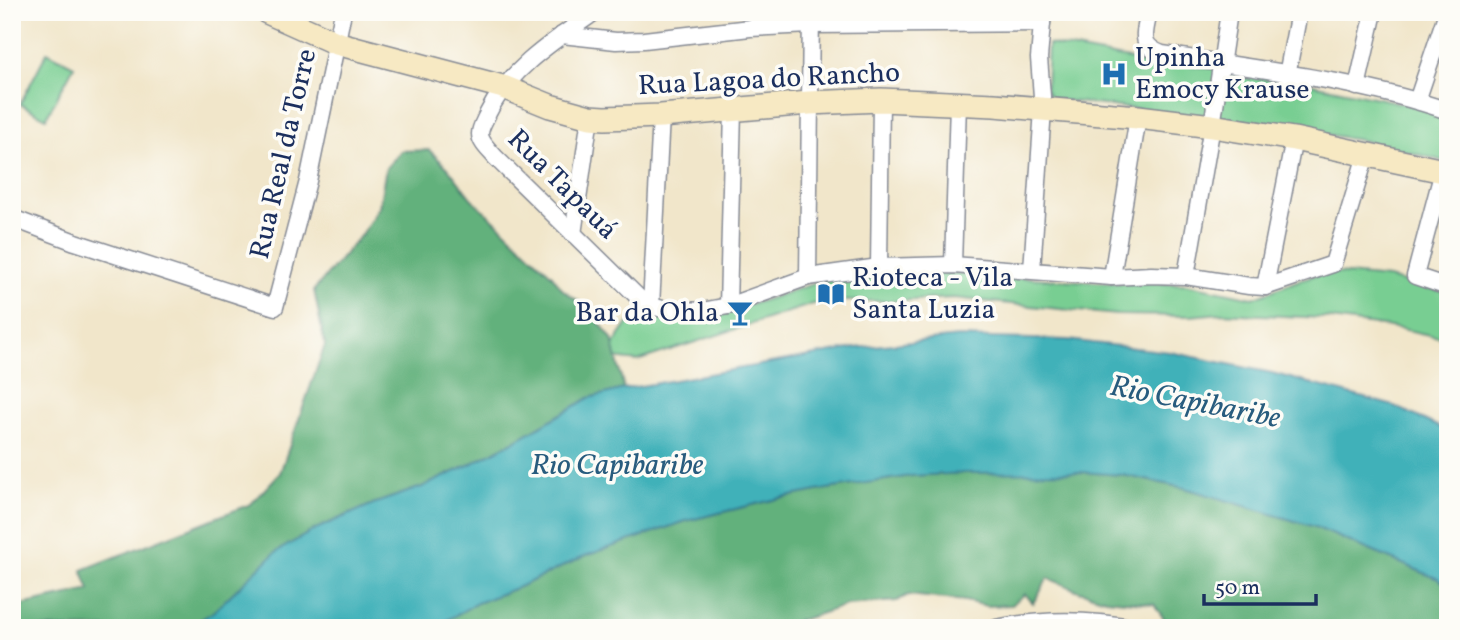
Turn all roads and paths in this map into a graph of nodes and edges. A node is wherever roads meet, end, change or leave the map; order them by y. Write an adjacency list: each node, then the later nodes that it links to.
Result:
1 (267, 12): 12 (street, Rua Lagoa do Rancho)
2 (343, 12): 12 (street, Rua Real da Torre)
3 (594, 12): 11 (street, Rua Tapauá)
4 (1149, 12): 13 (street)
5 (1229, 12): 13 (street)
6 (1299, 12): 14 (street)
7 (1374, 12): 16 (street)
8 (1447, 12): 18 (street)
9 (1042, 18): 10 (street); 21 (street)
10 (811, 19): 11 (street); 19 (street)
11 (562, 35): 15 (street, Rua Tapauá)
12 (336, 43): 15 (street, Rua Lagoa do Rancho); 31 (street, Rua Real da Torre)
13 (1222, 64): 14 (street); 27 (street)
14 (1287, 75): 16 (street)
15 (503, 87): 25 (street, Rua Lagoa do Rancho); 32 (street, Rua Tapauá)
16 (1357, 87): 18 (street)
17 (881, 100): 19 (street, Rua Lagoa do Rancho); 20 (street, Rua Lagoa do Rancho); 34 (street)
18 (1417, 101): 23 (street)
19 (809, 103): 22 (street, Rua Lagoa do Rancho); 37 (street)
20 (958, 103): 21 (street, Rua Lagoa do Rancho); 33 (street)
21 (1043, 109): 26 (street, Rua Lagoa do Rancho); 35 (street)
22 (733, 110): 24 (street, Rua Lagoa do Rancho); 42 (street)
23 (1448, 111)
24 (661, 116): 25 (street, Rua Lagoa do Rancho); 41 (street)
25 (590, 117): 32 (street)
26 (1138, 117): 27 (street, Rua Lagoa do Rancho); 38 (street)
27 (1212, 126): 28 (street, Rua Lagoa do Rancho); 36 (street)
28 (1294, 139): 29 (street, Rua Lagoa do Rancho); 39 (street)
29 (1366, 155): 30 (street, Rua Lagoa do Rancho); 39 (street)
30 (1445, 172): 40 (street)
31 (12, 218)
32 (573, 234): 41 (street, Rua Tapauá)
33 (953, 265): 34 (street); 35 (street)
34 (879, 267): 37 (street)
35 (1032, 270): 38 (street)
36 (1186, 276): 38 (street); 39 (street)
37 (808, 277): 42 (street)
38 (1112, 277)
39 (1265, 287)
40 (1448, 287)
41 (651, 306): 42 (street)
42 (728, 306)
43 (1020, 626): 44 (street); 45 (street)
44 (996, 628)
45 (1135, 628)

